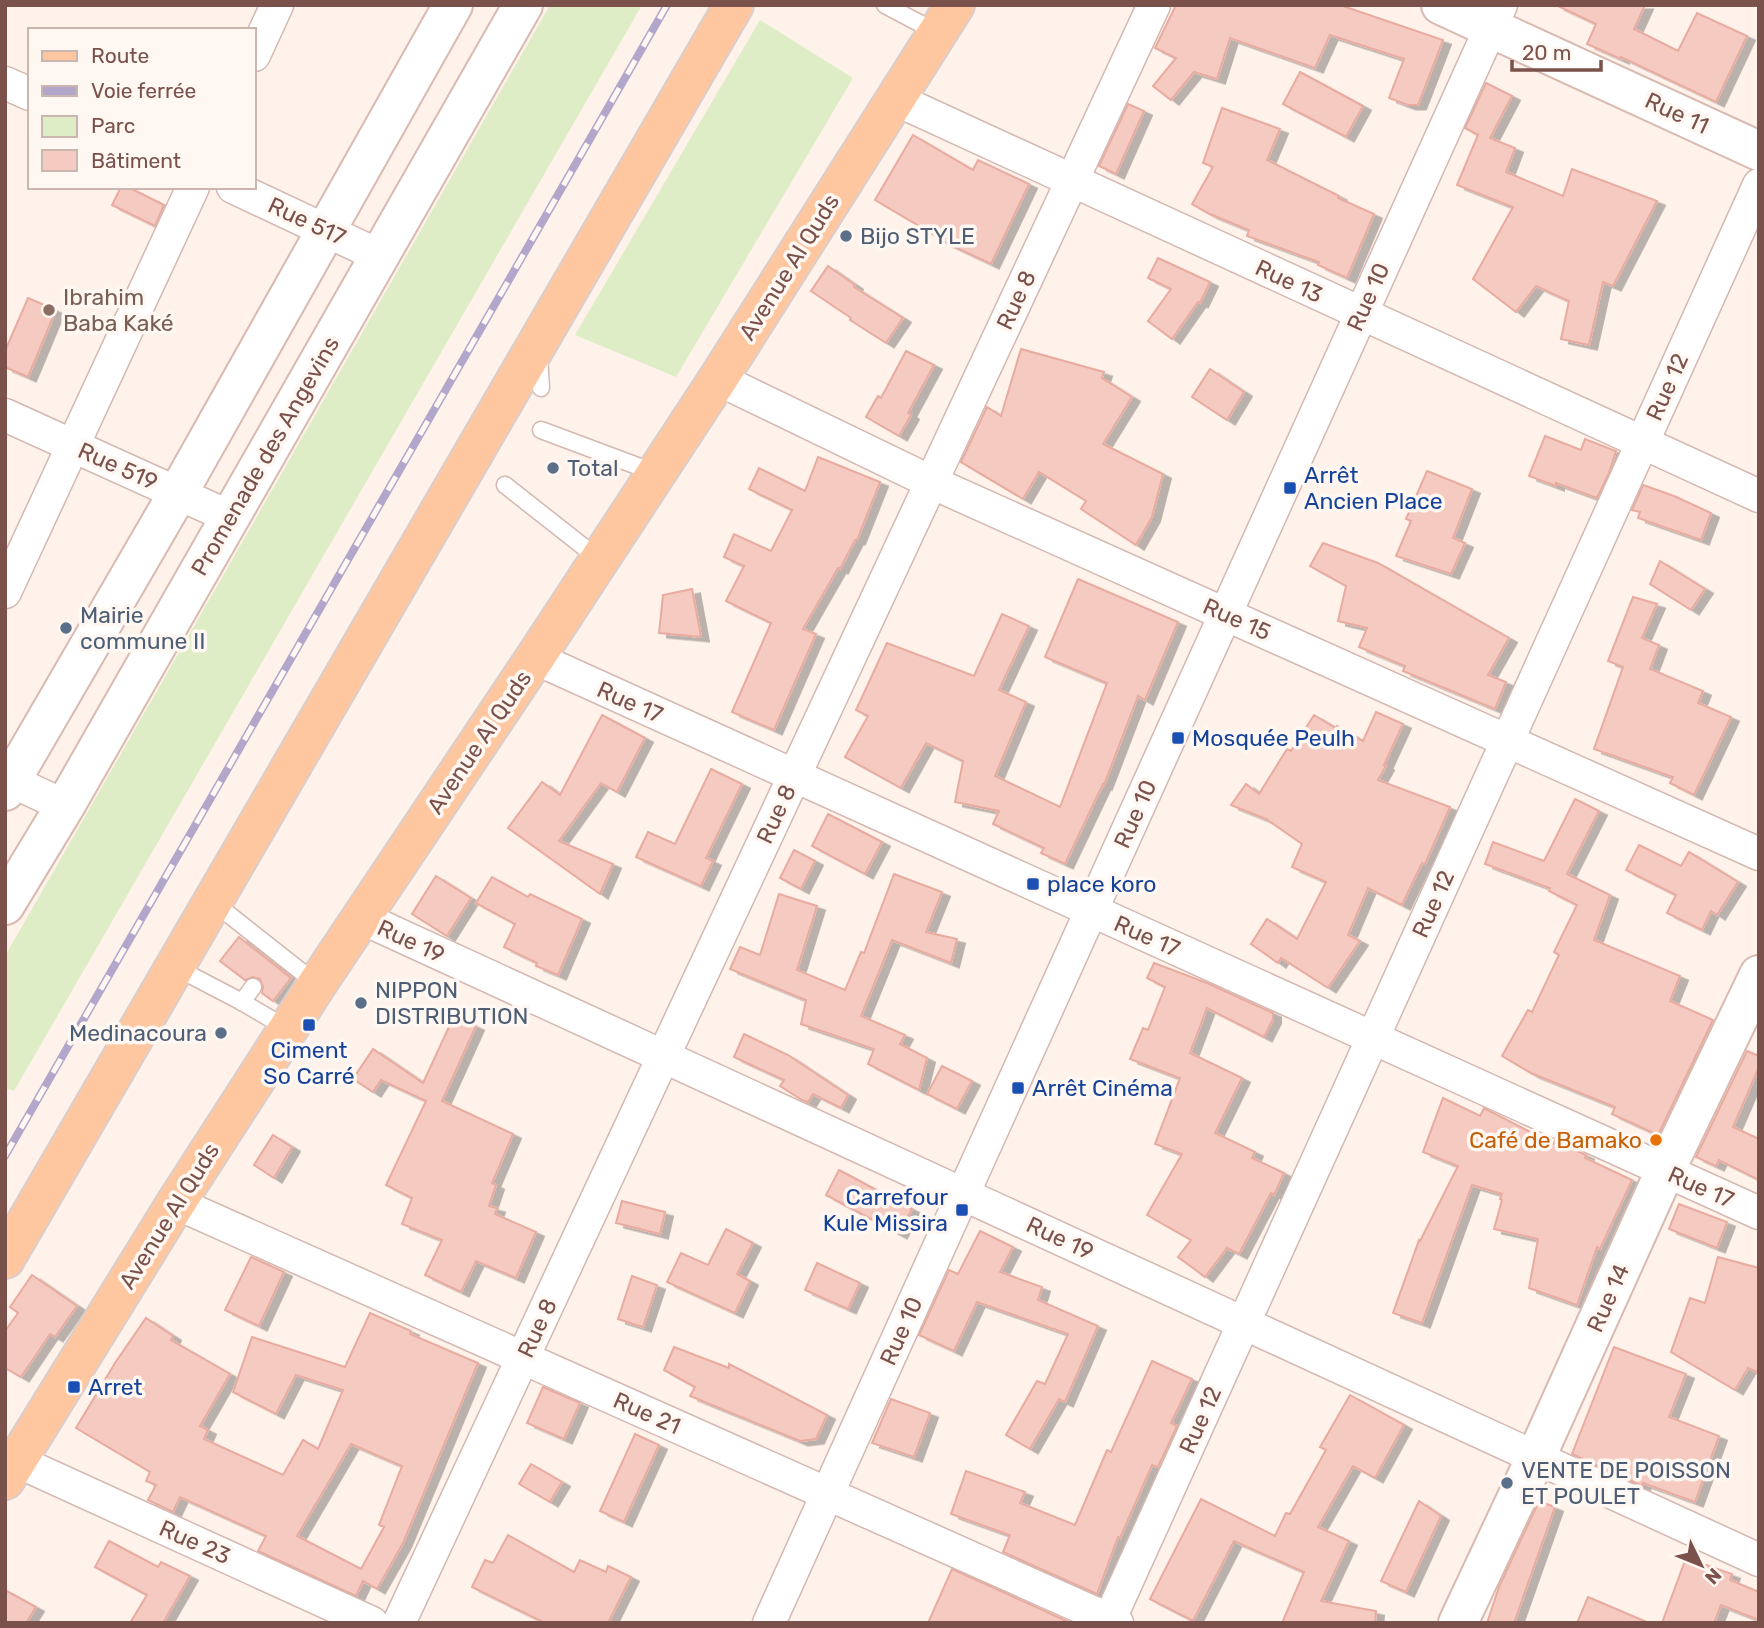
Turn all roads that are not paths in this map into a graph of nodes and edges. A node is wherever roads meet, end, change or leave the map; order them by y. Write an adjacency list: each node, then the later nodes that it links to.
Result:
1 (277, 5): 10 (street)
2 (453, 5): 19 (street)
3 (523, 5): 20 (street, Promenade des Angevins)
4 (734, 5): 22 (main road)
5 (885, 5): 9 (lane)
6 (1154, 5): 15 (street, Rue 8)
7 (1441, 5): 8 (street, Rue 11)
8 (1496, 16): 14 (street, Rue 11); 21 (street, Rue 10)
9 (946, 19): 13 (main road, Avenue Al Quds)
10 (256, 51)
11 (5, 83): 12 (street)
12 (28, 93)
13 (895, 99): 15 (street, Rue 13); 23 (main road, Avenue Al Quds)
14 (1759, 151)
15 (1072, 181): 21 (street, Rue 13); 30 (street, Rue 8)
16 (1759, 185): 27 (street, Rue 12)
17 (192, 189): 28 (street)
18 (237, 189): 19 (street, Rue 517)
19 (326, 230): 20 (street, Rue 517); 32 (street)
20 (380, 256): 34 (street, Promenade des Angevins)
21 (1361, 314): 27 (street, Rue 13); 37 (street, Rue 10)
22 (538, 343): 24 (lane); 44 (main road)
23 (718, 379): 29 (main road, Avenue Al Quds); 30 (street, Rue 15)
24 (541, 388)
25 (5, 415): 28 (street, Rue 519)
26 (541, 430): 29 (lane)
27 (1642, 443): 33 (street, Rue 13); 39 (street, Rue 12)
28 (73, 446): 32 (street, Rue 519); 36 (street)
29 (656, 473): 35 (main road, Avenue Al Quds)
30 (931, 482): 37 (street, Rue 15); 40 (street, Rue 8)
31 (505, 485): 35 (lane)
32 (178, 492): 34 (street, Rue 519); 41 (street)
33 (1759, 496)
34 (230, 517): 42 (street, Promenade des Angevins)
35 (600, 559): 38 (main road, Avenue Al Quds)
36 (5, 592)
37 (1225, 614): 39 (street, Rue 15); 46 (street, Rue 10)
38 (535, 658): 40 (street, Rue 17); 47 (main road, Avenue Al Quds)
39 (1507, 741): 43 (street, Rue 15); 54 (street, Rue 12)
40 (794, 776): 46 (street, Rue 17); 55 (street, Rue 8)
41 (7, 783): 42 (street)
42 (65, 806): 45 (street, Promenade des Angevins)
43 (1759, 854)
44 (213, 902): 48 (main road); 50 (lane)
45 (5, 905)
46 (1091, 910): 54 (street, Rue 17); 57 (street, Rue 10)
47 (360, 917): 50 (main road, Avenue Al Quds); 55 (street, Rue 19)
48 (175, 967): 52 (lane); 60 (main road)
49 (1759, 975): 56 (street, Rue 14)
50 (317, 984): 53 (main road, Avenue Al Quds)
51 (253, 987): 52 (lane)
52 (242, 1002): 53 (lane)
53 (288, 1030): 58 (main road, Avenue Al Quds)
54 (1373, 1038): 56 (street, Rue 17); 61 (street, Rue 12)
55 (663, 1056): 57 (street, Rue 19); 62 (street, Rue 8)
56 (1665, 1171): 59 (street, Rue 17); 63 (street, Rue 14)
57 (963, 1194): 61 (street, Rue 19); 65 (street, Rue 10)
58 (176, 1203): 62 (street, Rue 21); 64 (main road, Avenue Al Quds)
59 (1759, 1213)
60 (5, 1259)
61 (1244, 1323): 63 (street, Rue 19); 67 (street, Rue 12)
62 (523, 1358): 65 (street, Rue 21); 69 (street, Rue 8)
63 (1536, 1457): 66 (street, Rue 19); 71 (street, Rue 14)
64 (11, 1471): 68 (street, Rue 23)
65 (827, 1493): 67 (street, Rue 21); 70 (street, Rue 10)
66 (1759, 1560)
67 (1112, 1622)
68 (372, 1623)
69 (398, 1623)
70 (769, 1623)
71 (1458, 1623)

